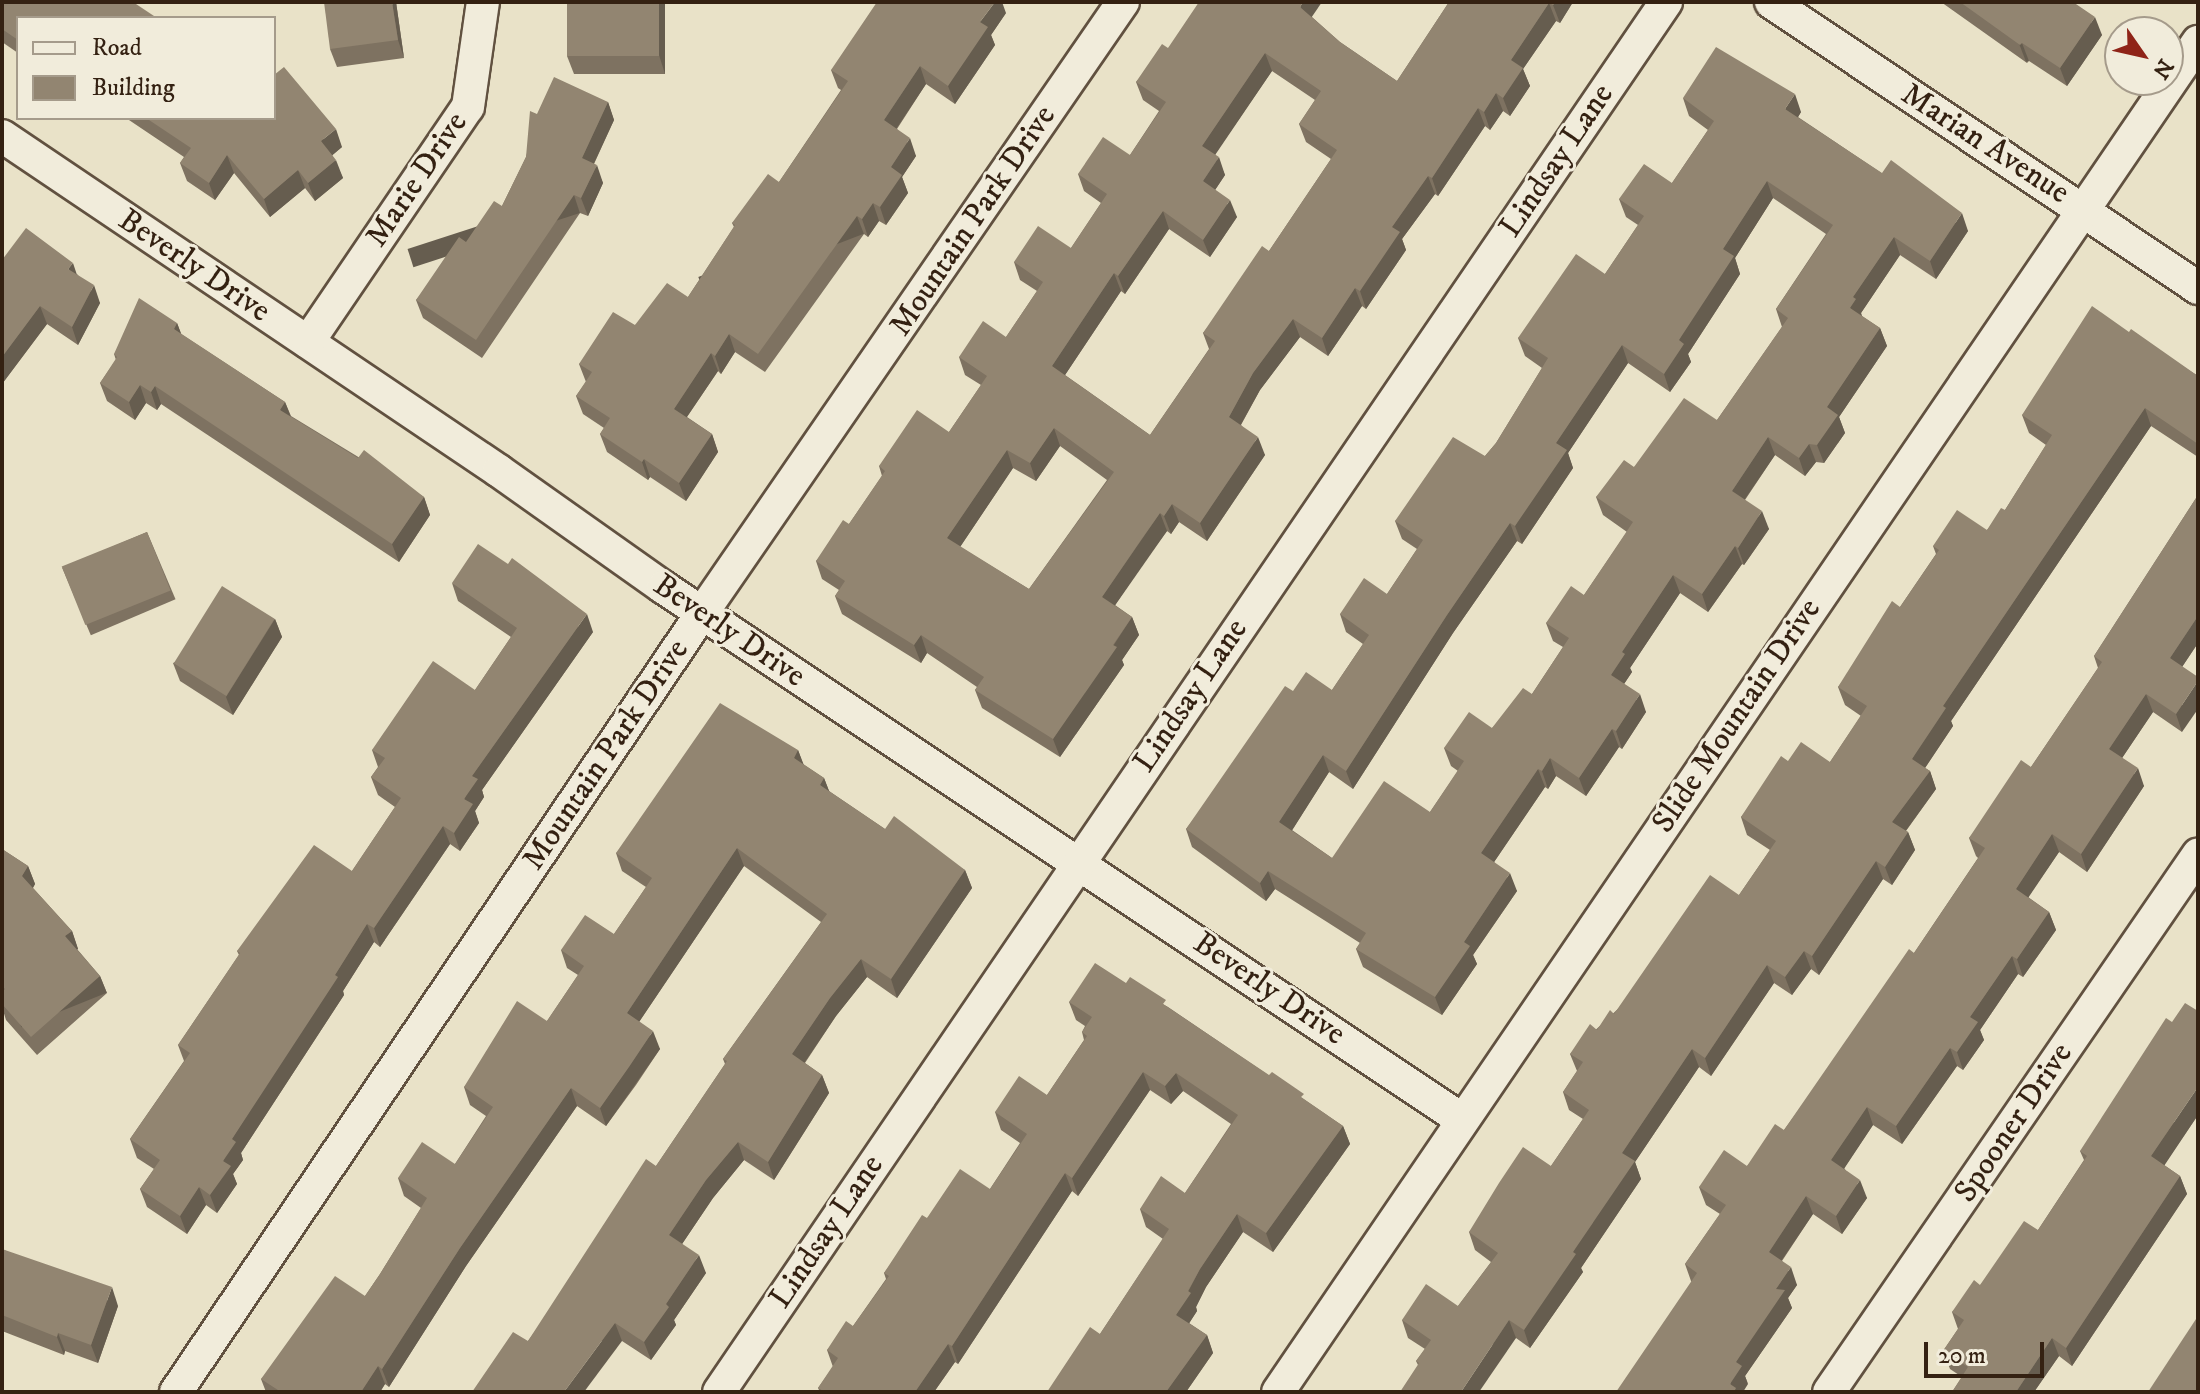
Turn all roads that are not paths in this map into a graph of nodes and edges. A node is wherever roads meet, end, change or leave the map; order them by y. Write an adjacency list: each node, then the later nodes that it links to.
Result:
1 (483, 2): 9 (street, Marie Drive)
2 (1123, 2): 10 (street, Mountain Park Drive)
3 (1666, 2): 12 (street, Lindsay Lane)
4 (1771, 2): 7 (street, Marian Avenue)
5 (2198, 42): 7 (street, Slide Mountain Drive)
6 (2, 136): 9 (street, Beverly Drive)
7 (2085, 210): 8 (street, Marian Avenue); 13 (street, Slide Mountain Drive)
8 (2198, 288)
9 (308, 342): 10 (street, Beverly Drive)
10 (702, 613): 12 (street, Beverly Drive); 14 (street, Mountain Park Drive)
11 (2198, 855): 17 (street, Spooner Drive)
12 (1079, 860): 13 (street, Beverly Drive); 15 (street, Lindsay Lane)
13 (1461, 1119): 16 (street, Slide Mountain Drive)
14 (176, 1392)
15 (719, 1392)
16 (1278, 1392)
17 (1829, 1392)

